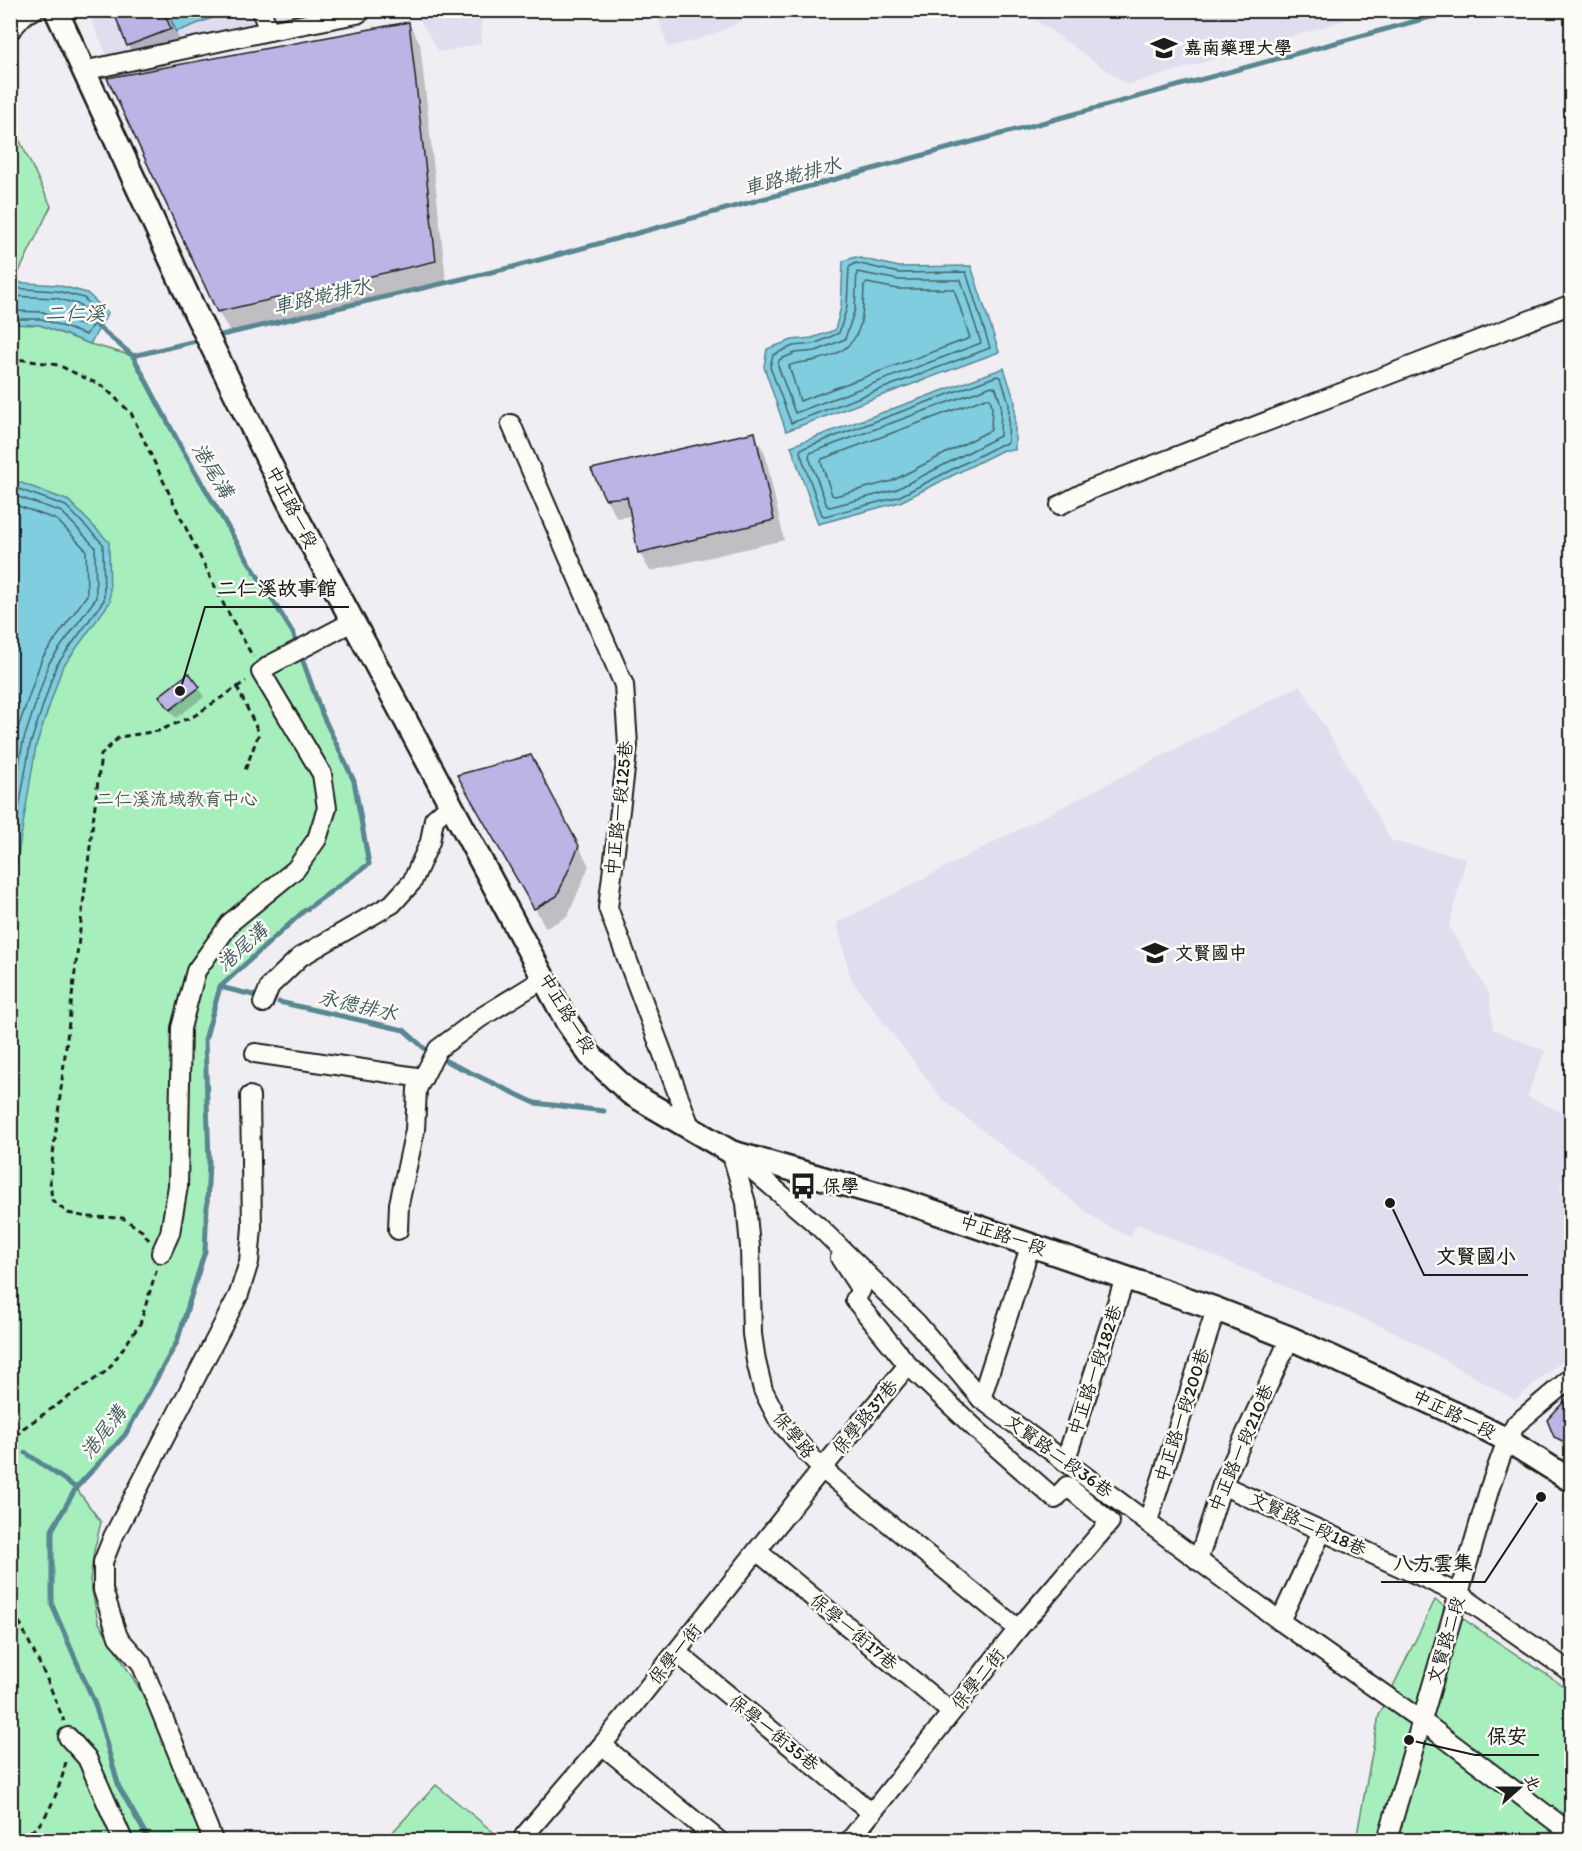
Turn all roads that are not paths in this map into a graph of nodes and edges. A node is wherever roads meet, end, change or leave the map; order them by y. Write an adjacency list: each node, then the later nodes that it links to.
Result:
1 (34, 10): 5 (street)
2 (56, 10): 7 (main road, 中正路一段)
3 (261, 10): 6 (street)
4 (363, 10): 6 (street)
5 (10, 31)
6 (269, 31): 7 (street)
7 (83, 72): 11 (main road, 中正路一段)
8 (1572, 304): 10 (street)
9 (511, 424): 18 (street, 中正路一段125巷)
10 (1060, 506)
11 (352, 622): 12 (main road, 中正路一段); 23 (street)
12 (451, 804): 13 (main road, 中正路一段); 14 (street)
13 (545, 978): 16 (street); 18 (main road, 中正路一段)
14 (263, 1003)
15 (255, 1053): 16 (street)
16 (423, 1078): 21 (street)
17 (250, 1096): 52 (street)
18 (691, 1129): 19 (main road, 中正路一段)
19 (731, 1152): 20 (street, 文賢路二段36巷); 22 (main road, 中正路一段); 32 (street, 保學路)
20 (817, 1226): 27 (street); 29 (street, 文賢路二段36巷)
21 (398, 1230)
22 (1031, 1244): 24 (main road, 中正路一段); 29 (street)
23 (161, 1254)
24 (1125, 1278): 25 (main road, 中正路一段); 31 (street, 中正路一段182巷)
25 (1216, 1309): 26 (main road, 中正路一段); 35 (street, 中正路一段200巷)
26 (1290, 1338): 30 (main road, 中正路一段); 34 (street, 中正路一段210巷)
27 (908, 1365): 32 (street, 保學路37巷); 41 (street, 保學二街)
28 (1572, 1377): 30 (street, 文賢路二段)
29 (981, 1399): 31 (street, 文賢路二段36巷)
30 (1507, 1440): 33 (main road, 中正路一段); 39 (street, 文賢路二段)
31 (1065, 1462): 35 (street, 文賢路二段36巷)
32 (822, 1469): 37 (street, 保學一街); 41 (street, 保學路)
33 (1572, 1481)
34 (1222, 1485): 36 (street, 文賢路二段18巷); 38 (street, 中正路一段210巷)
35 (1148, 1521): 38 (street, 文賢路二段36巷)
36 (1322, 1531): 39 (street, 文賢路二段18巷); 40 (street)
37 (756, 1551): 42 (street, 保學一街); 44 (street, 保學一街17巷)
38 (1198, 1561): 40 (street, 文賢路二段36巷)
39 (1459, 1594): 43 (street, 文賢路二段18巷); 45 (street, 文賢路二段)
40 (1280, 1621): 45 (street, 文賢路二段36巷)
41 (1018, 1629): 44 (street, 保學二街)
42 (676, 1652): 47 (street, 保學一街); 48 (street, 保學一街35巷)
43 (1572, 1673)
44 (951, 1712): 48 (street, 保學二街)
45 (1422, 1721): 49 (street, 文賢路二段36巷); 55 (street, 文賢路二段)
46 (68, 1737): 51 (street)
47 (602, 1745): 50 (street, 保學一街); 53 (street)
48 (872, 1813): 54 (street, 保學二街)
49 (1572, 1834)
50 (526, 1838)
51 (123, 1840)
52 (213, 1840)
53 (718, 1840)
54 (850, 1840)
55 (1387, 1840)

